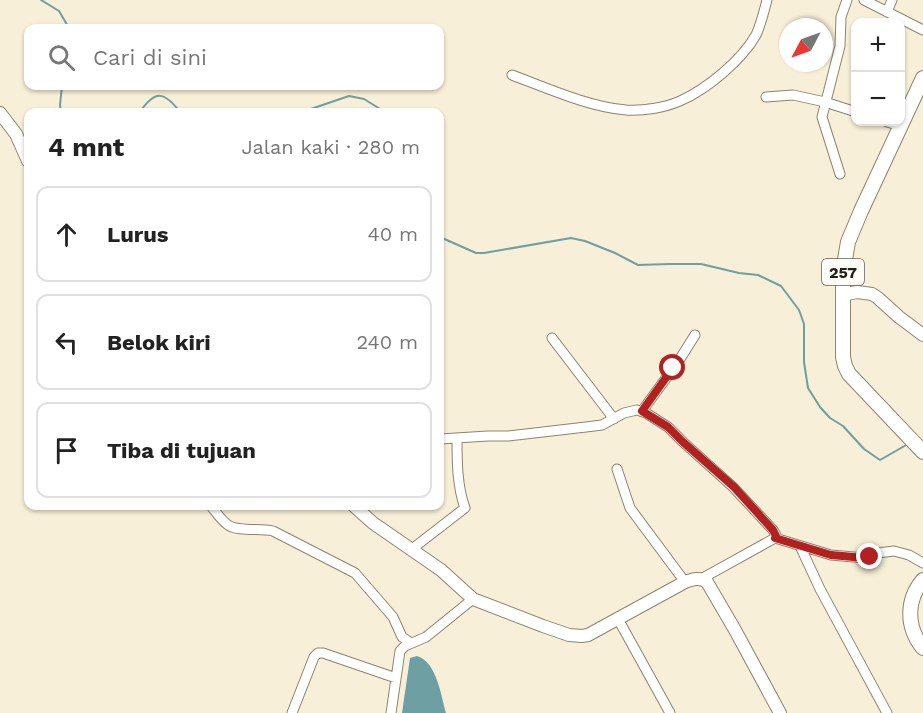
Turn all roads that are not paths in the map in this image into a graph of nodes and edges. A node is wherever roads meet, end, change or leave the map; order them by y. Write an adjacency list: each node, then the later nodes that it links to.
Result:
1 (767, 0): 7 (street)
2 (847, 0): 10 (street)
3 (864, 0): 5 (street)
4 (892, 0): 5 (street)
5 (887, 12): 6 (street)
6 (923, 30)
7 (512, 75)
8 (923, 78): 13 (main road, 257)
9 (766, 97): 10 (street)
10 (825, 102): 11 (street); 16 (street)
11 (851, 111)
12 (0, 113): 15 (street)
13 (905, 117)
14 (901, 126): 17 (main road, 257)
15 (24, 152)
16 (840, 174)
17 (842, 295): 19 (street); 25 (main road, 257)
18 (695, 335): 21 (street)
19 (923, 335)
20 (552, 338): 22 (street)
21 (642, 411): 22 (street); 29 (street)
22 (614, 418): 23 (street)
23 (457, 438): 24 (street); 31 (street)
24 (444, 440)
25 (923, 452)
26 (617, 469): 35 (street)
27 (214, 510): 38 (street)
28 (358, 510): 31 (street)
29 (775, 538): 30 (street); 33 (street)
30 (800, 546): 32 (street); 45 (street)
31 (412, 549): 36 (street)
32 (923, 563)
33 (701, 579): 35 (street); 44 (street)
34 (923, 580): 39 (main road)
35 (685, 582): 37 (street)
36 (473, 599): 37 (street); 38 (street)
37 (618, 619): 43 (street)
38 (411, 644): 40 (street)
39 (923, 648)
40 (396, 678): 41 (street); 42 (street)
41 (292, 713)
42 (391, 713)
43 (670, 713)
44 (780, 713)
45 (887, 713)

